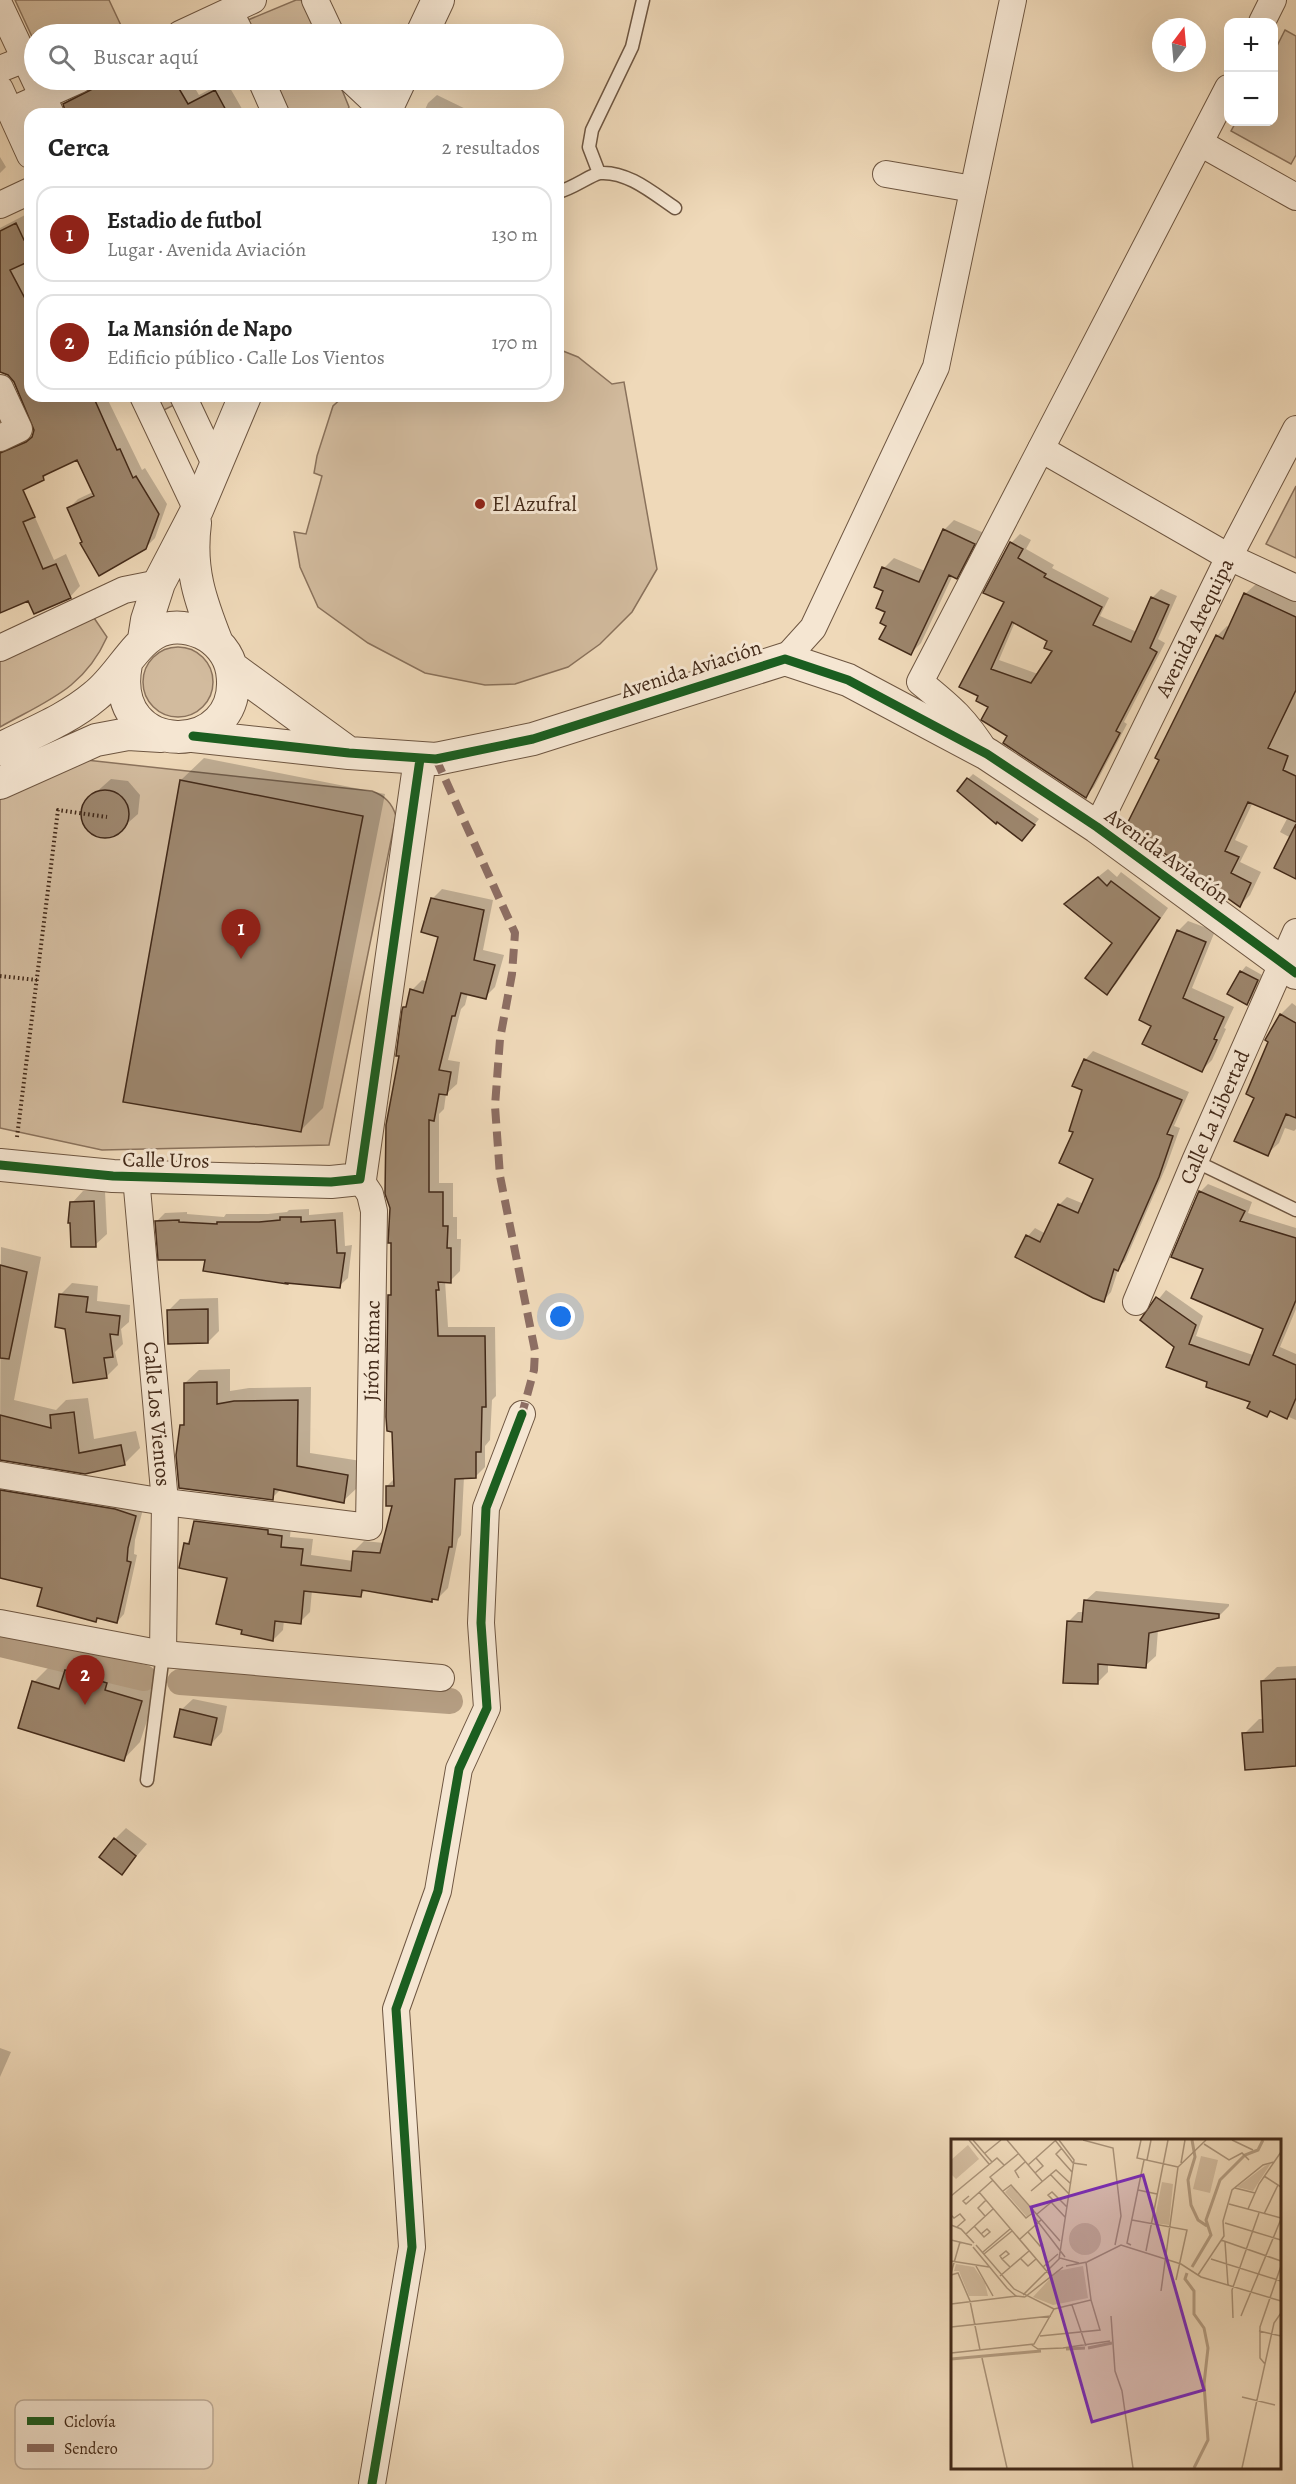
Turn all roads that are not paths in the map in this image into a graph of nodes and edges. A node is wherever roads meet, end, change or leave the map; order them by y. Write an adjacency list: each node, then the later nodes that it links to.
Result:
1 (253, 0): 9 (street)
2 (315, 0): 10 (street)
3 (438, 0): 11 (street)
4 (643, 0): 28 (lane)
5 (1013, 0): 30 (street)
6 (1273, 0): 8 (street)
7 (0, 6): 12 (street)
8 (1264, 18)
9 (236, 23)
10 (326, 24)
11 (427, 24)
12 (24, 57)
13 (24, 59): 14 (street)
14 (0, 69)
15 (40, 90): 22 (street)
16 (66, 90): 22 (street)
17 (265, 90): 23 (street)
18 (361, 90): 24 (street)
19 (395, 90): 25 (street)
20 (1224, 96): 27 (street)
21 (5, 100): 22 (street); 26 (street)
22 (47, 105)
23 (273, 108)
24 (379, 108)
25 (386, 108)
26 (24, 142)
27 (1200, 143): 33 (street); 42 (street)
28 (599, 173): 31 (lane); 35 (lane)
29 (886, 174): 30 (street)
30 (973, 189): 51 (street)
31 (564, 191)
32 (24, 193): 34 (street)
33 (1296, 197)
34 (0, 205)
35 (675, 208)
36 (0, 388): 41 (street)
37 (146, 402): 44 (street)
38 (186, 402): 43 (street)
39 (242, 402): 43 (street)
40 (1296, 429): 45 (street, Avenida Arequipa)
41 (0, 438)
42 (1041, 449): 45 (street); 57 (street)
43 (215, 464): 44 (street)
44 (197, 510): 46 (street); 50 (street)
45 (1229, 557): 47 (street); 60 (street, Avenida Arequipa)
46 (159, 583): 48 (street); 49 (street)
47 (1296, 588)
48 (144, 639): 50 (street); 52 (street)
49 (0, 648)
50 (224, 655): 54 (street); 56 (street, Avenida Aviación)
51 (785, 659): 57 (street, Avenida Aviación); 58 (street, Avenida Aviación)
52 (126, 664): 53 (street); 55 (street)
53 (161, 736): 54 (street); 59 (street)
54 (193, 736): 56 (street, Avenida Aviación)
55 (0, 749)
56 (349, 753): 58 (street, Avenida Aviación)
57 (987, 754): 60 (street, Avenida Aviación)
58 (420, 759): 66 (street)
59 (0, 783)
60 (1097, 827): 62 (street, Avenida Aviación)
61 (1296, 932): 62 (street, Calle La Libertad)
62 (1289, 968): 63 (street, Calle La Libertad)
63 (1195, 1161): 67 (lane); 68 (street, Calle La Libertad)
64 (0, 1165): 65 (street, Calle Uros)
65 (136, 1177): 66 (street, Calle Uros); 71 (street, Calle Los Vientos)
66 (346, 1180): 71 (street, Jirón Rímac)
67 (1296, 1210)
68 (1137, 1302)
69 (522, 1414): 76 (street)
70 (0, 1475): 71 (street)
71 (165, 1502): 73 (street, Calle Los Vientos)
72 (0, 1623): 73 (street)
73 (164, 1654): 74 (street); 75 (lane)
74 (441, 1678)
75 (147, 1780)
76 (372, 2484)

